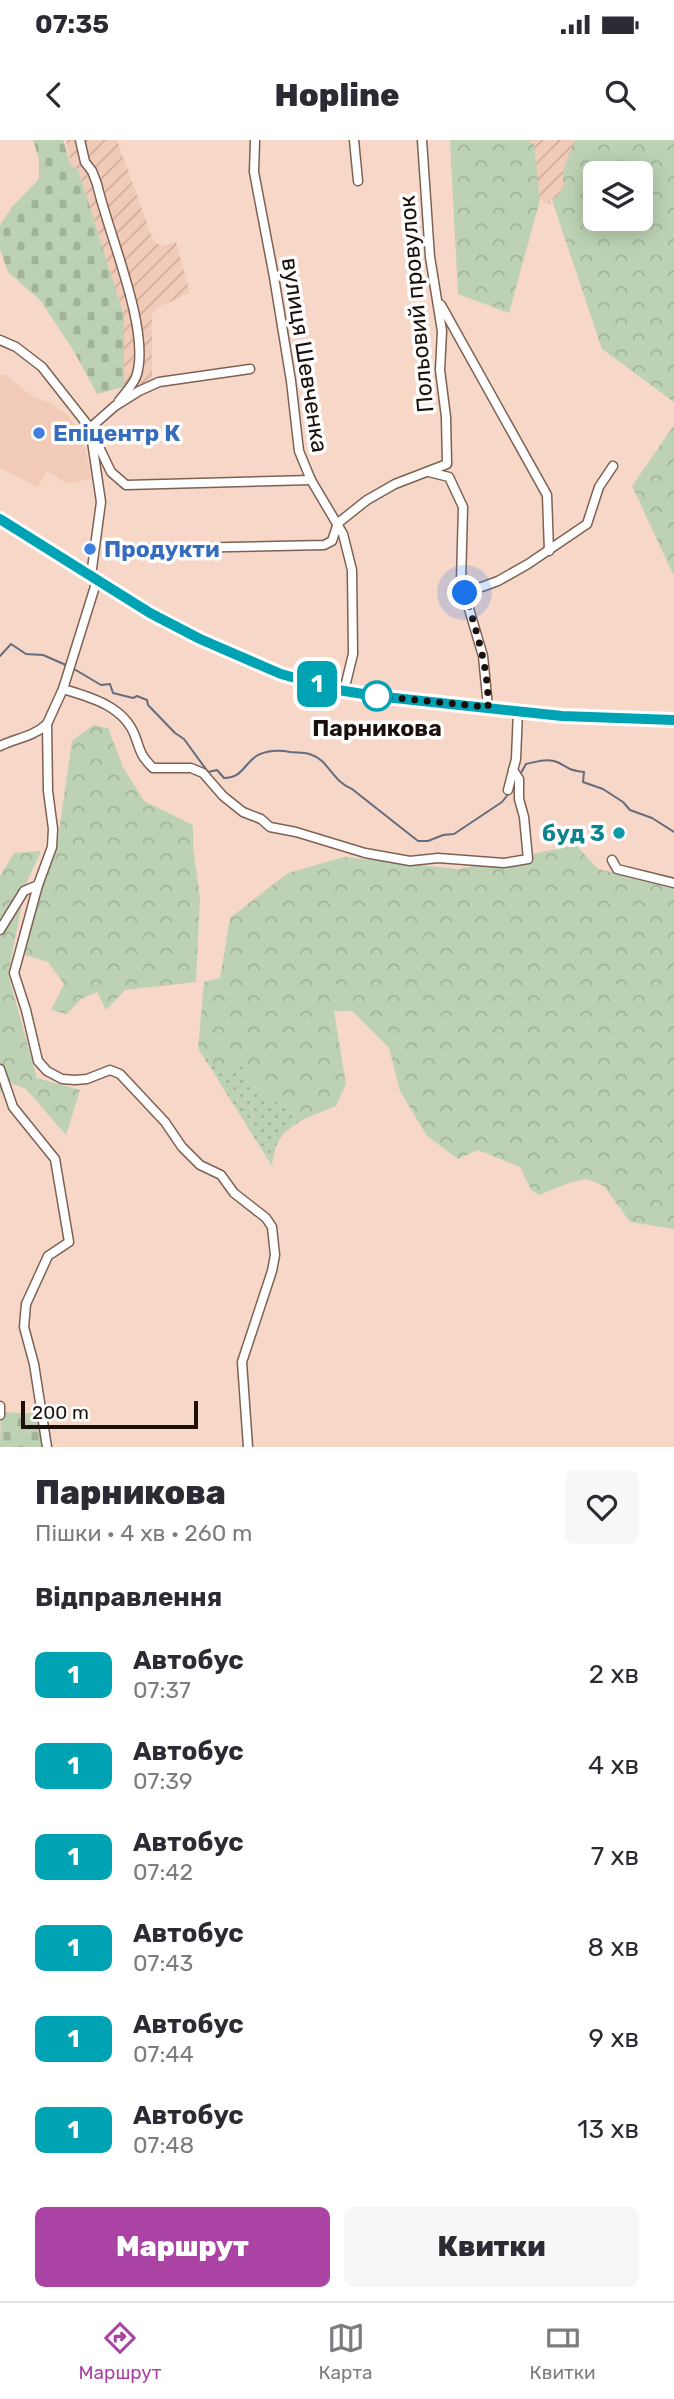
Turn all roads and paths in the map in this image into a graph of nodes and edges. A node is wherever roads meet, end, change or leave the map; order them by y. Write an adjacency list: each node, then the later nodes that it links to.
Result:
1 (80, 140): 9 (street)
2 (256, 140): 13 (street, вулиця Шевченка)
3 (354, 140): 5 (street)
4 (422, 140): 6 (street, Польовий провулок)
5 (358, 181)
6 (438, 301): 12 (street, Польовий провулок); 17 (street)
7 (0, 340): 10 (street)
8 (250, 369): 9 (street)
9 (116, 406): 10 (street)
10 (90, 428): 13 (street); 18 (street)
11 (613, 466): 17 (street)
12 (429, 472): 15 (street); 19 (street)
13 (311, 480): 15 (street, вулиця Шевченка)
14 (0, 519): 18 (main road)
15 (338, 523): 16 (street); 21 (street, вулиця Шевченка)
16 (128, 549)
17 (550, 551): 19 (street)
18 (94, 578): 20 (street); 21 (main road)
19 (465, 593): 22 (street)
20 (63, 689): 25 (street); 27 (street)
21 (344, 691): 22 (main road)
22 (488, 707): 23 (main road)
23 (518, 710): 24 (main road); 27 (street)
24 (674, 720)
25 (47, 724): 26 (street); 31 (street)
26 (0, 747)
27 (516, 774): 28 (street)
28 (508, 790)
29 (612, 860): 30 (street)
30 (674, 883)
31 (38, 885): 32 (street); 37 (street)
32 (0, 930)
33 (0, 1069): 36 (street)
34 (0, 1406): 35 (street)
35 (0, 1415)
36 (47, 1447)
37 (248, 1447)

